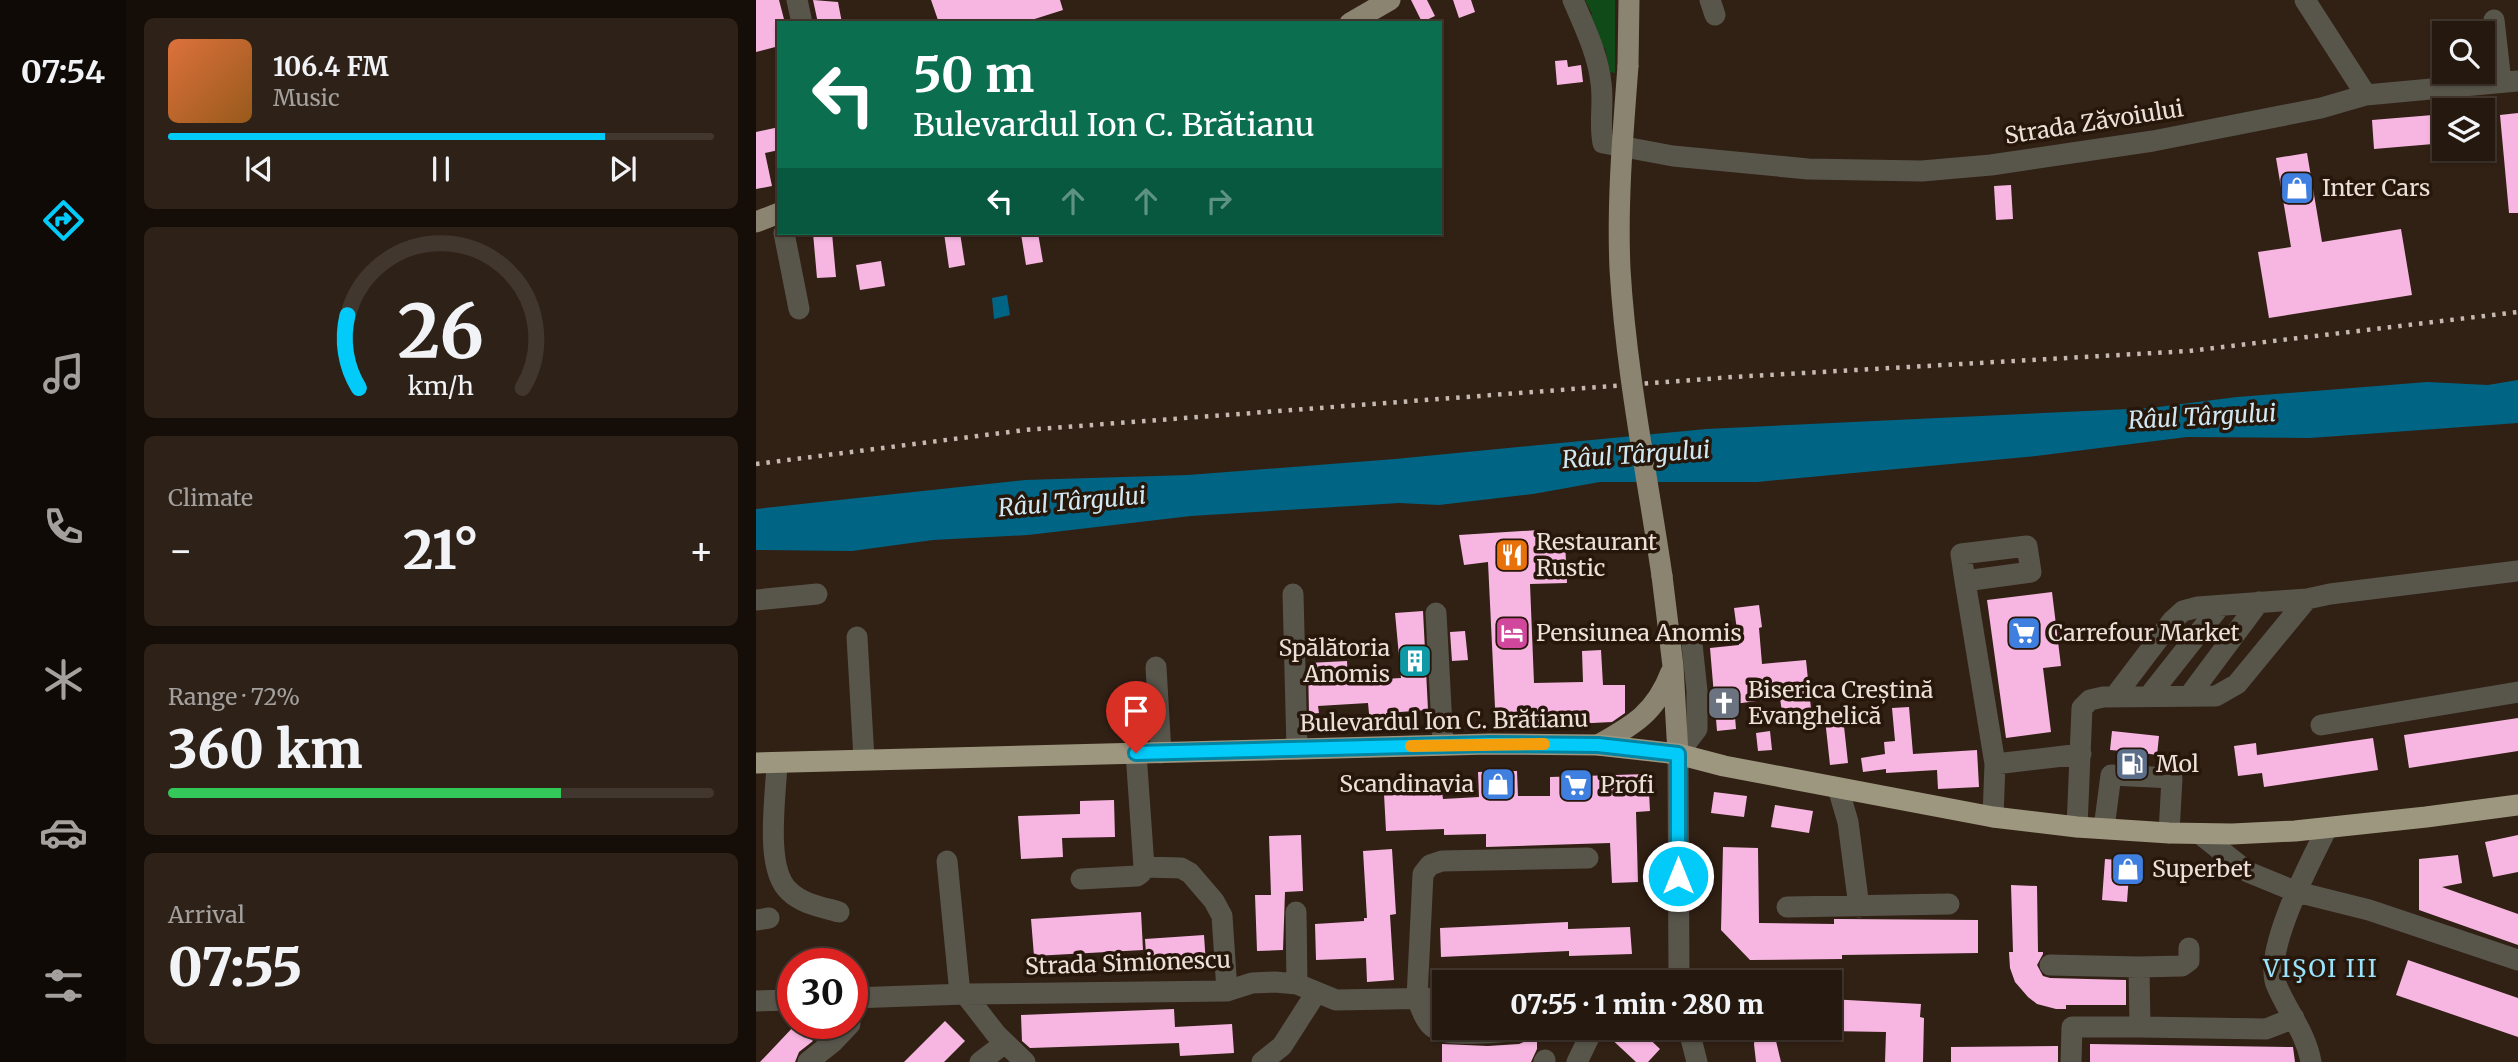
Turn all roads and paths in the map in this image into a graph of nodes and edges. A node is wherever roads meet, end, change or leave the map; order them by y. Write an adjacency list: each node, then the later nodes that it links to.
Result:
1 (797, 0): 7 (street)
2 (1390, 0): 8 (main road)
3 (1573, 0): 10 (street, Strada Zăvoiului)
4 (1629, 0): 27 (main road, bridge)
5 (2305, 0): 10 (street)
6 (2494, 20): 9 (street)
7 (802, 21)
8 (1353, 21)
9 (2510, 82): 10 (street, Strada Zăvoiului)
10 (2366, 95)
11 (777, 214): 12 (main road)
12 (756, 222): 13 (street)
13 (756, 235)
14 (785, 235): 15 (street)
15 (799, 309)
16 (2518, 571): 20 (street)
17 (1965, 581): 43 (street)
18 (817, 594): 21 (street)
19 (1293, 594): 36 (street)
20 (2307, 599): 22 (street); 32 (street)
21 (756, 600)
22 (2259, 602): 23 (street); 32 (street)
23 (2220, 606): 30 (street); 31 (street)
24 (1436, 613): 34 (street)
25 (857, 636): 41 (street)
26 (1692, 644): 39 (street)
27 (1673, 666): 35 (main road); 39 (main road)
28 (1156, 667): 37 (street)
29 (2518, 692): 33 (street)
30 (2115, 696): 31 (street); 40 (street)
31 (2149, 696): 32 (street)
32 (2189, 696)
33 (2321, 725)
34 (1443, 745): 35 (highway, Bulevardul Ion C. Brătianu); 36 (highway, Bulevardul Ion C. Brătianu)
35 (1598, 745): 39 (highway, Bulevardul Ion C. Brătianu)
36 (1297, 749): 37 (highway, Bulevardul Ion C. Brătianu)
37 (1161, 752): 38 (highway, Bulevardul Ion C. Brătianu)
38 (1136, 753): 41 (highway, Bulevardul Ion C. Brătianu); 54 (street)
39 (1678, 754): 44 (highway, Bulevardul Ion C. Brătianu); 66 (street)
40 (2081, 754): 43 (street); 47 (street)
41 (864, 759): 42 (highway, Bulevardul Ion C. Brătianu)
42 (766, 763): 60 (street)
43 (1995, 764): 46 (street)
44 (1838, 788): 46 (highway, Bulevardul Ion C. Brătianu); 59 (street)
45 (2518, 804): 49 (highway, Bulevardul Ion C. Brătianu)
46 (1993, 817): 47 (highway, Bulevardul Ion C. Brătianu)
47 (2077, 827): 48 (highway, Bulevardul Ion C. Brătianu)
48 (2104, 828): 50 (highway, Bulevardul Ion C. Brătianu); 50 (street)
49 (2327, 828): 51 (highway, Bulevardul Ion C. Brătianu); 56 (street)
50 (2169, 833): 51 (highway, Bulevardul Ion C. Brătianu)
51 (2200, 834): 56 (street)
52 (1588, 858): 72 (street)
53 (947, 861): 69 (street)
54 (1144, 867): 55 (street); 68 (street)
55 (1081, 879)
56 (2297, 892): 63 (street); 75 (street)
57 (1949, 904): 59 (street)
58 (1787, 907): 59 (street)
59 (1859, 907)
60 (839, 912)
61 (1296, 912): 67 (street)
62 (2189, 948): 65 (street)
63 (2518, 961)
64 (2050, 965): 65 (street)
65 (2139, 967): 77 (street)
66 (1676, 970)
67 (1306, 989): 68 (street, Strada Simionescu); 72 (street, Strada Simionescu); 85 (street)
68 (1227, 992): 69 (street, Strada Simionescu)
69 (963, 994): 70 (street, Strada Simionescu); 81 (street)
70 (868, 998)
71 (1432, 998): 72 (street, Strada Simionescu)
72 (1417, 999): 76 (street)
73 (777, 1001): 74 (street)
74 (756, 1002)
75 (2294, 1018): 77 (street); 89 (street)
76 (1432, 1026)
77 (2140, 1027): 88 (street)
78 (836, 1039): 82 (street)
79 (1588, 1040): 86 (street)
80 (1691, 1040): 87 (street)
81 (1005, 1043): 83 (street); 84 (street)
82 (808, 1062)
83 (980, 1062)
84 (1025, 1062)
85 (1262, 1062)
86 (1577, 1062)
87 (1697, 1062)
88 (2071, 1062)
89 (2311, 1062)

